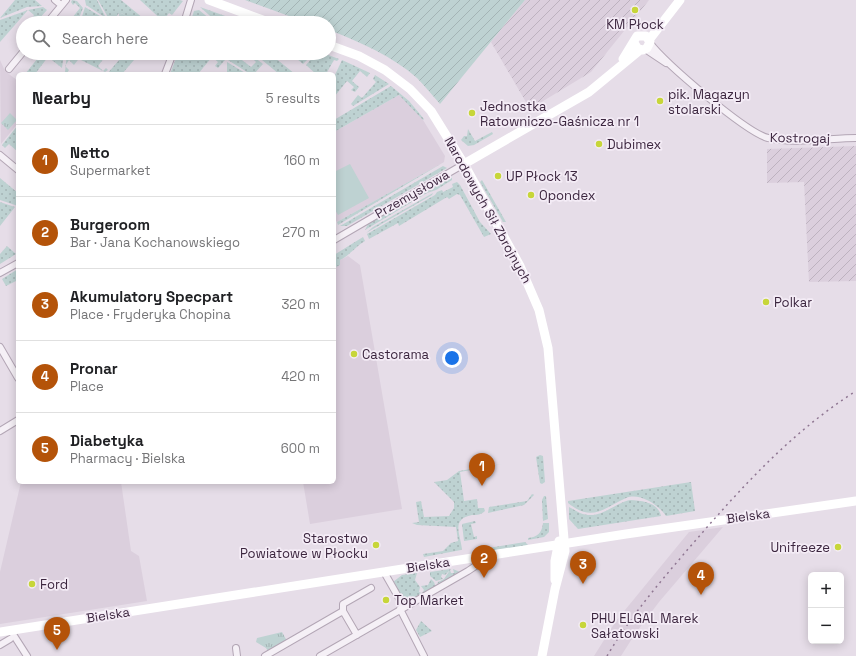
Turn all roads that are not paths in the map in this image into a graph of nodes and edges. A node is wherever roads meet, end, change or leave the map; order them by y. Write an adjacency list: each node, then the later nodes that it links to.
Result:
1 (55, 0): 5 (street)
2 (191, 0): 7 (street)
3 (209, 0): 8 (street)
4 (680, 0): 9 (street, Przemysłowa)
5 (64, 3): 6 (street)
6 (53, 16)
7 (186, 16)
8 (252, 16)
9 (644, 43): 15 (street, Kostrogaj); 17 (street, Przemysłowa)
10 (336, 48): 17 (street, Narodowych Sił Zbrojnych)
11 (16, 60): 13 (street)
12 (170, 60): 14 (street)
13 (9, 69)
14 (166, 72)
15 (856, 138)
16 (0, 155): 18 (street)
17 (464, 164): 19 (street, Przemysłowa); 27 (street, Narodowych Sił Zbrojnych)
18 (16, 168)
19 (336, 239)
20 (16, 264): 21 (street)
21 (0, 273)
22 (0, 347): 23 (street)
23 (16, 375)
24 (16, 421): 25 (street)
25 (0, 431)
26 (856, 501): 27 (street, Bielska)
27 (561, 545): 28 (street, Bielska); 46 (street, Narodowych Sił Zbrojnych)
28 (482, 557): 29 (street, Bielska); 30 (street)
29 (468, 559): 30 (street); 31 (street, Bielska)
30 (468, 571): 33 (street)
31 (384, 572): 33 (street); 36 (street, Bielska)
32 (371, 588): 34 (street)
33 (402, 608): 37 (street); 45 (street)
34 (343, 611): 37 (street); 43 (street)
35 (0, 632): 36 (street, Bielska)
36 (10, 635): 38 (street); 41 (street)
37 (357, 635): 40 (street)
38 (0, 645)
39 (236, 648): 42 (street)
40 (330, 654): 44 (street)
41 (27, 656)
42 (237, 656)
43 (265, 656)
44 (320, 656)
45 (424, 656)
46 (542, 656)

